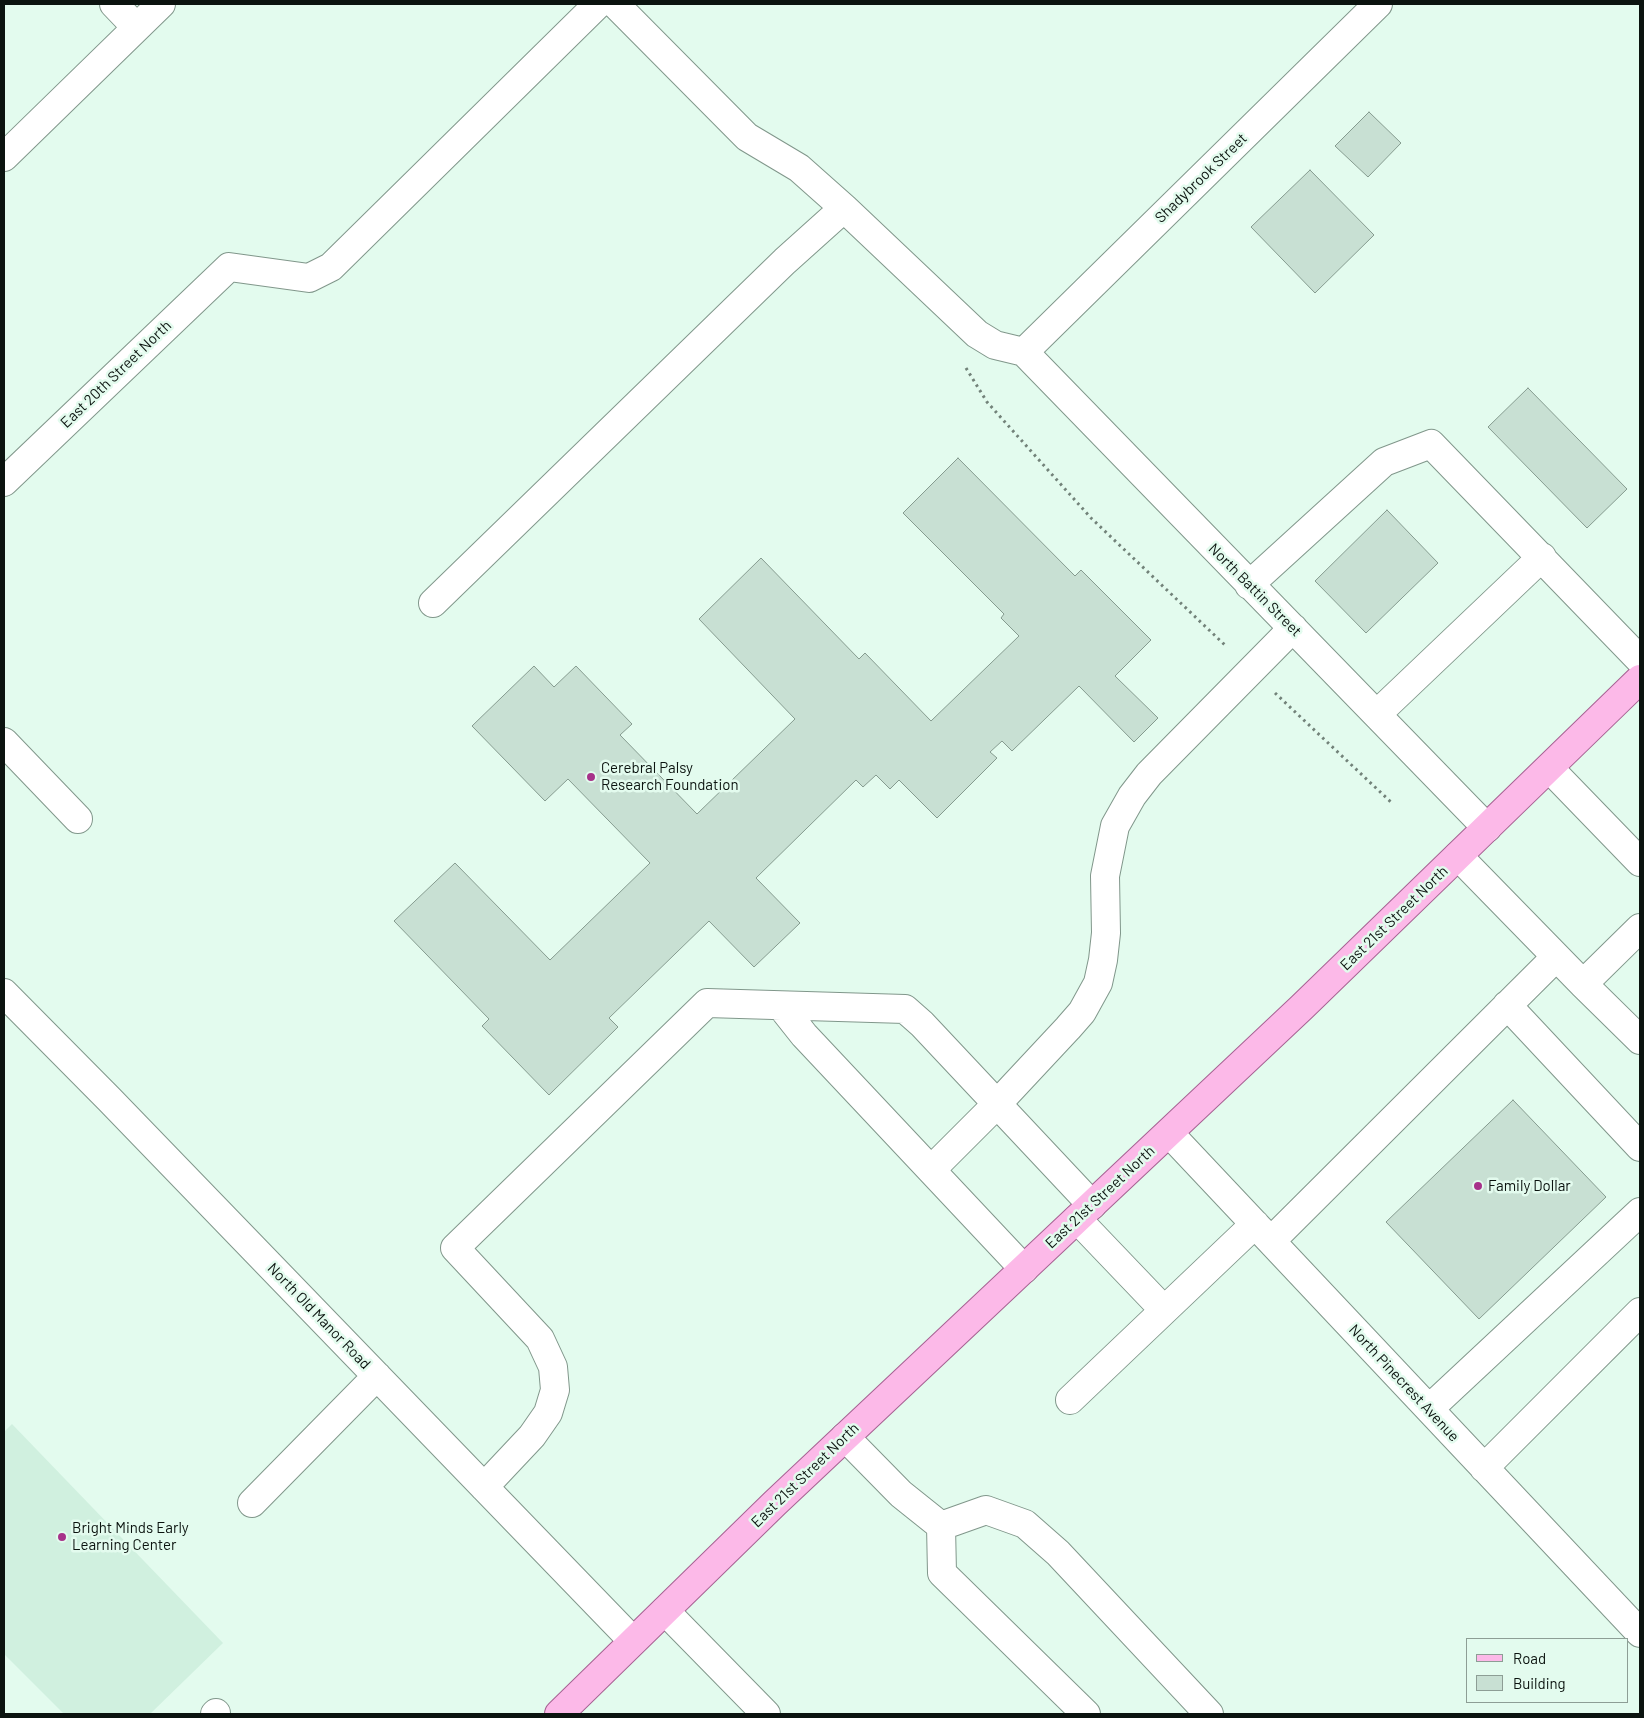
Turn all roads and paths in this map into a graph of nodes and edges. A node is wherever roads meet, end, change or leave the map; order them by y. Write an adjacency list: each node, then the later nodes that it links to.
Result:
1 (114, 4): 6 (street)
2 (161, 4): 6 (street)
3 (598, 4): 11 (street, East 20th Street North)
4 (615, 4): 8 (street)
5 (1378, 4): 9 (street, Shadybrook Street)
6 (136, 27): 7 (street)
7 (4, 157)
8 (844, 208): 9 (street); 14 (street)
9 (1024, 352): 13 (street, North Battin Street)
10 (964, 365): 17 (path)
11 (4, 482)
12 (1542, 557): 13 (street); 16 (street); 19 (street)
13 (1249, 585): 15 (street, North Battin Street)
14 (433, 603)
15 (1293, 628): 17 (street); 19 (street, North Battin Street)
16 (1640, 660)
17 (1252, 670): 22 (path); 34 (street)
18 (1640, 679): 21 (main road, East 21st Street North)
19 (1377, 714): 24 (street, North Battin Street)
20 (4, 742): 23 (street)
21 (1549, 768): 24 (main road, East 21st Street North); 26 (street)
22 (1393, 804)
23 (78, 819)
24 (1487, 828): 25 (main road, East 21st Street North)
25 (1458, 856): 28 (street); 35 (main road, East 21st Street North)
26 (1640, 862)
27 (1640, 928): 29 (street)
28 (1556, 957): 29 (street); 32 (street)
29 (1584, 984): 33 (street)
30 (4, 993): 44 (street, North Old Manor Road)
31 (781, 1006): 34 (street); 37 (street); 49 (street)
32 (1507, 1006): 36 (street); 40 (street)
33 (1640, 1040)
34 (997, 1104): 37 (street); 38 (street)
35 (1169, 1133): 38 (main road, East 21st Street North); 40 (street, North Pinecrest Avenue)
36 (1640, 1147)
37 (931, 1170): 41 (street)
38 (1084, 1212): 41 (main road, East 21st Street North); 42 (street)
39 (1640, 1212): 46 (street)
40 (1263, 1233): 42 (street); 46 (street, North Pinecrest Avenue)
41 (1024, 1269): 47 (main road, East 21st Street North)
42 (1164, 1310): 45 (street)
43 (1640, 1312): 48 (street)
44 (377, 1376): 49 (street, North Old Manor Road); 50 (street)
45 (1070, 1400)
46 (1429, 1409): 48 (street, North Pinecrest Avenue)
47 (845, 1437): 51 (street); 52 (main road, East 21st Street North)
48 (1484, 1468): 53 (street, North Pinecrest Avenue)
49 (484, 1487): 54 (street, North Old Manor Road)
50 (252, 1502)
51 (941, 1526): 57 (street); 58 (street)
52 (665, 1610): 54 (main road, East 21st Street North); 56 (street)
53 (1640, 1632)
54 (633, 1641): 55 (main road, East 21st Street North)
55 (559, 1714)
56 (766, 1714)
57 (1086, 1714)
58 (1209, 1714)

